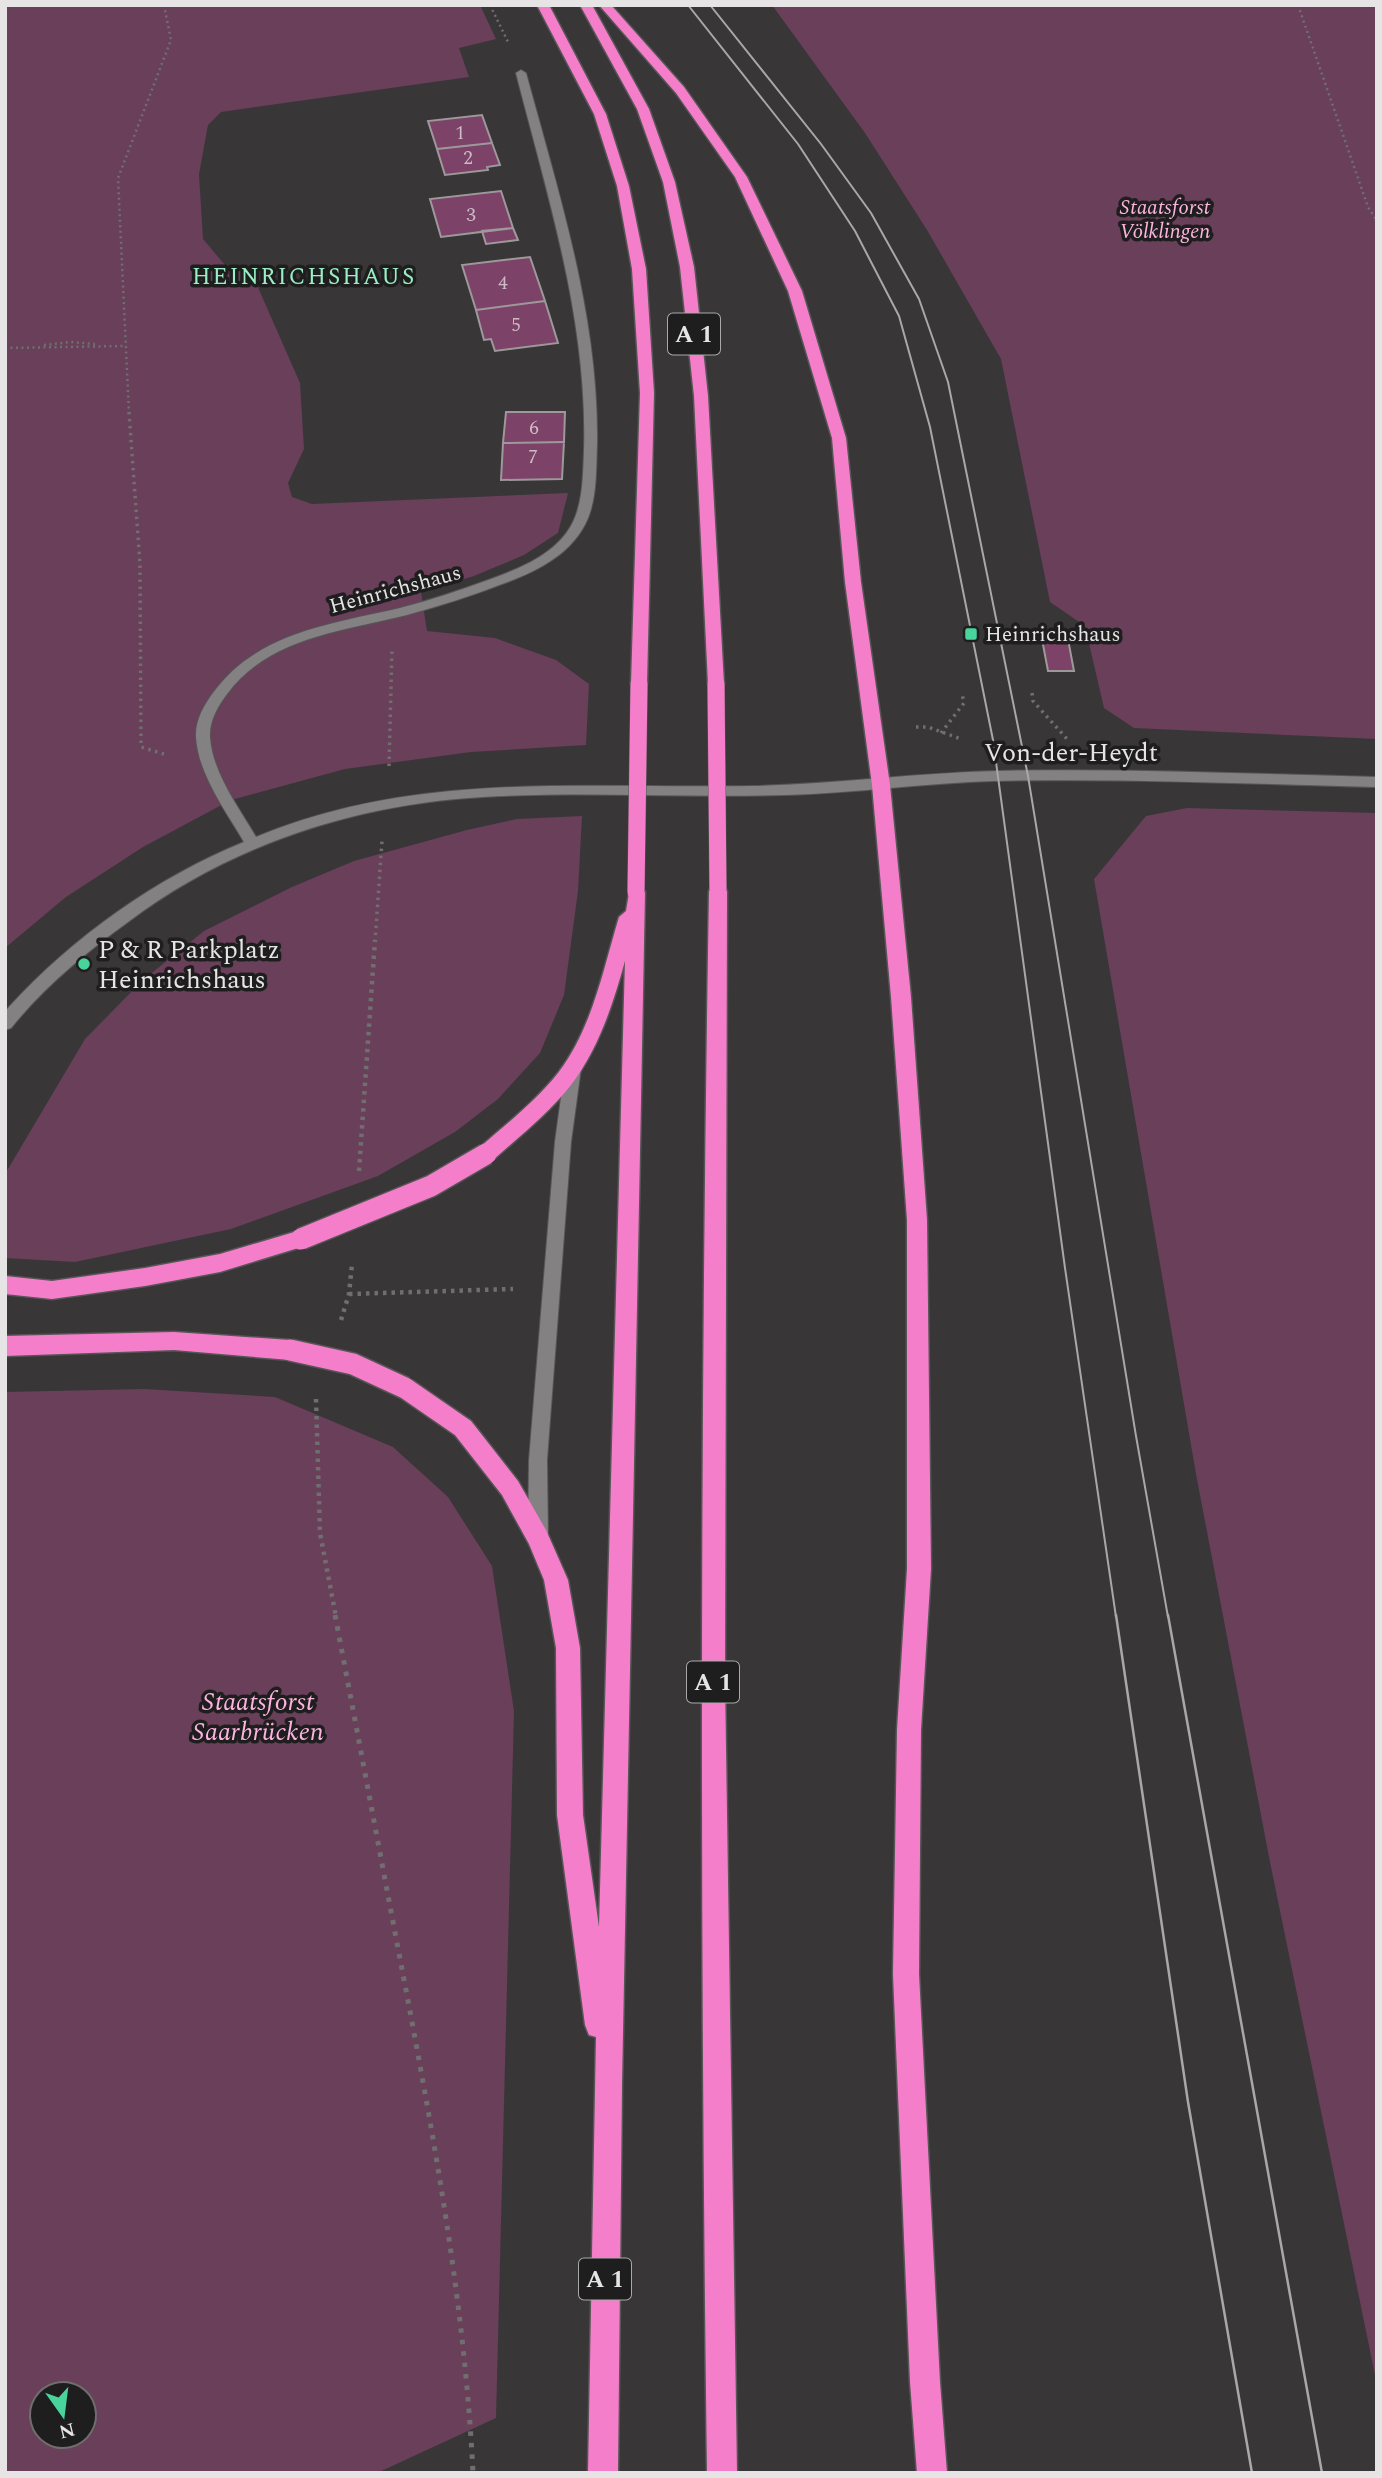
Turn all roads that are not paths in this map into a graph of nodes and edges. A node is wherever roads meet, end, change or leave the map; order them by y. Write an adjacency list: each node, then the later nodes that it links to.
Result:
1 (543, 5): 8 (highway, A 1, bridge)
2 (586, 5): 16 (highway, A 1, bridge)
3 (604, 5): 6 (highway)
4 (521, 74): 7 (street, Heinrichshaus)
5 (1377, 782): 6 (street, Von-der-Heydt)
6 (881, 785): 7 (street, Von-der-Heydt); 17 (highway)
7 (252, 844): 9 (street, Von-der-Heydt)
8 (636, 891): 10 (highway); 14 (highway, A 1)
9 (5, 1024)
10 (573, 1068): 11 (highway, bridge); 13 (street)
11 (5, 1285)
12 (5, 1346): 13 (highway, bridge)
13 (538, 1538): 14 (highway)
14 (608, 2085): 15 (highway, A 1)
15 (603, 2473)
16 (722, 2473)
17 (932, 2473)

